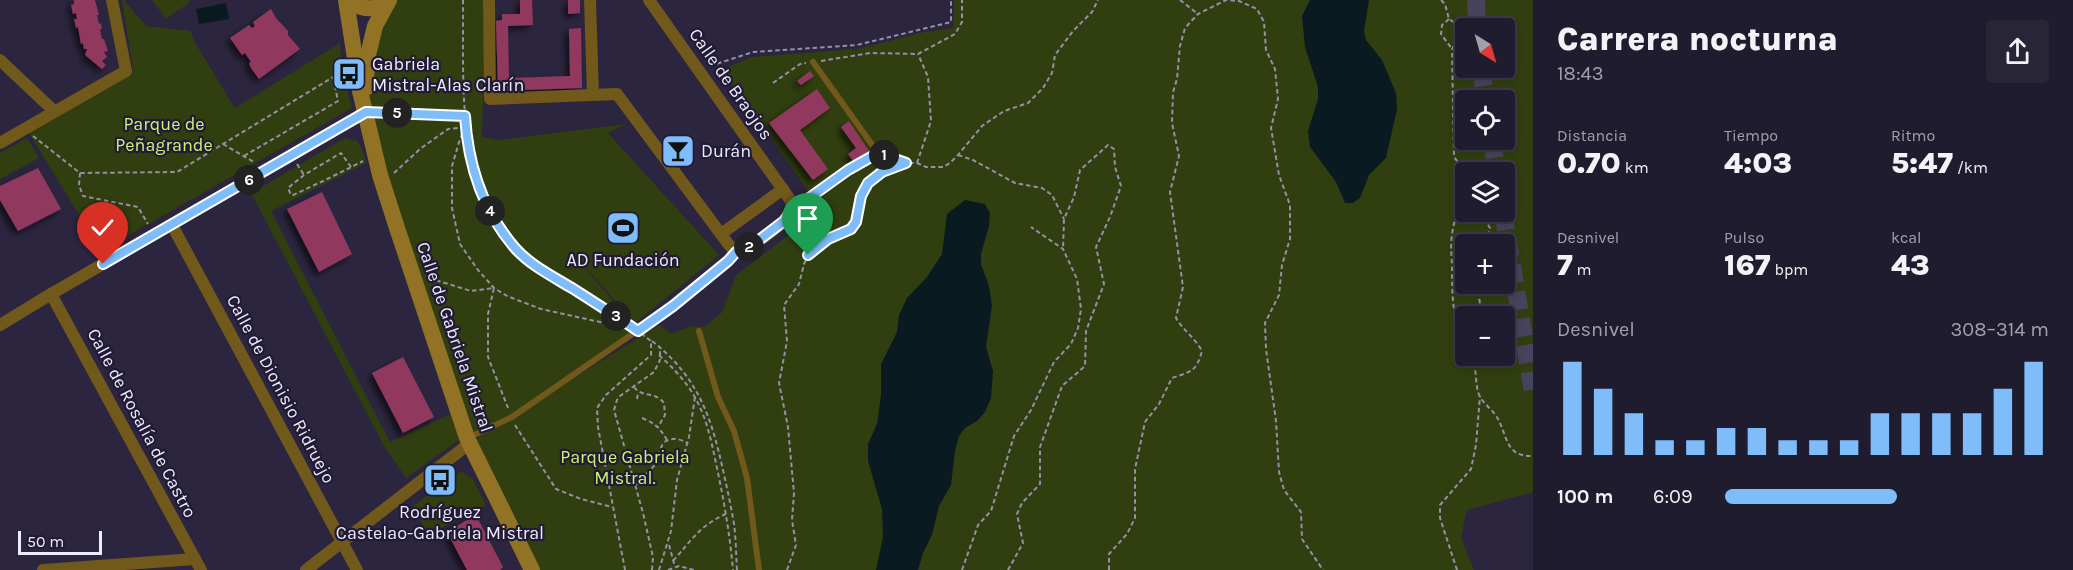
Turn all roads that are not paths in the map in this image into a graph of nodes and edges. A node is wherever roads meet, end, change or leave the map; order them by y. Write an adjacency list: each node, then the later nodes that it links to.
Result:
1 (112, 0): 11 (street)
2 (348, 0): 3 (street, Calle de Gabriela Mistral); 10 (street, Calle de Gabriela Mistral)
3 (389, 0): 10 (street, Calle de Gabriela Mistral)
4 (489, 0): 9 (street)
5 (590, 0): 9 (street)
6 (649, 0): 13 (street, Calle de Braojos)
7 (0, 60): 11 (street)
8 (813, 62): 14 (lane)
9 (593, 94): 16 (street)
10 (366, 109): 15 (street); 21 (street, Calle de Gabriela Mistral)
11 (54, 111): 12 (street)
12 (0, 143)
13 (783, 189): 14 (street, Calle de Braojos); 16 (street)
14 (791, 211): 17 (street)
15 (172, 225): 18 (street); 22 (street, Calle de Dionisio Ridruejo)
16 (721, 234): 17 (street)
17 (736, 252): 21 (lane)
18 (51, 294): 19 (street); 23 (street, Calle de Rosalía de Castro)
19 (0, 325)
20 (699, 331): 28 (lane)
21 (469, 440): 22 (street); 27 (street, Calle de Gabriela Mistral)
22 (342, 542): 25 (street); 26 (street, Calle de Dionisio Ridruejo)
23 (198, 565): 24 (street)
24 (43, 570)
25 (306, 570)
26 (357, 570)
27 (532, 570)
28 (759, 570)

